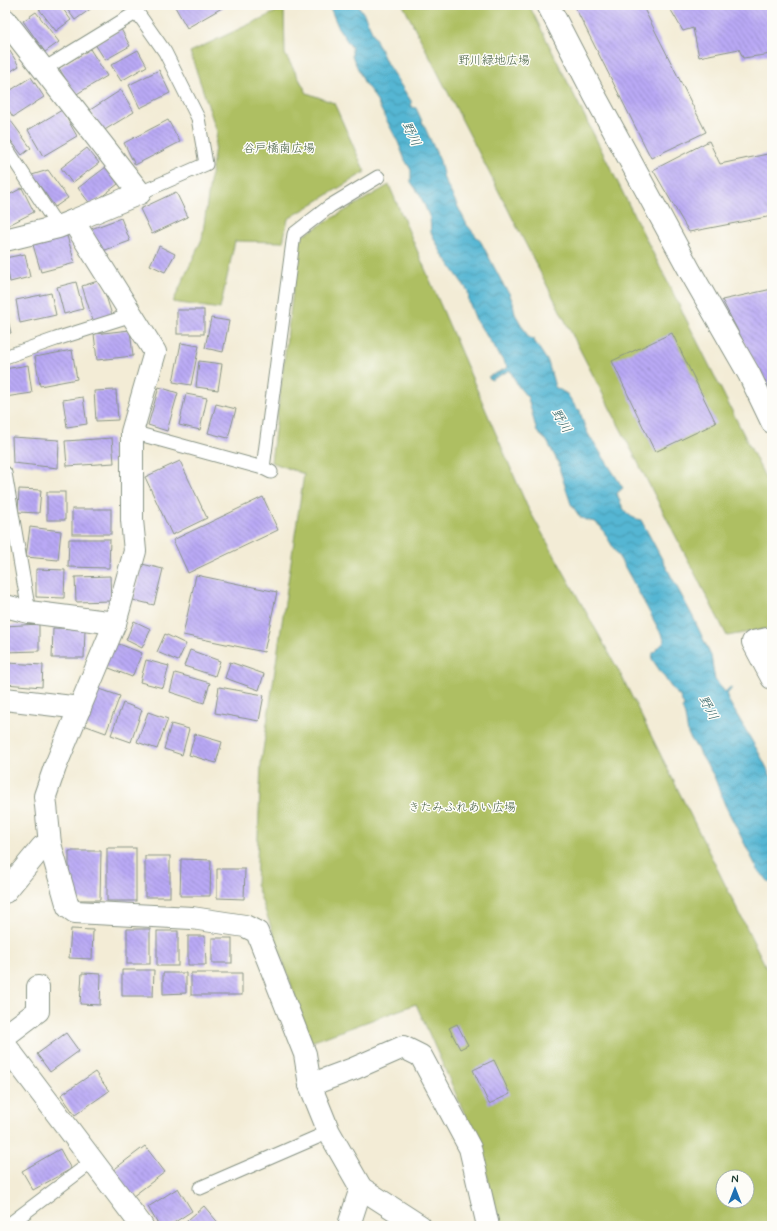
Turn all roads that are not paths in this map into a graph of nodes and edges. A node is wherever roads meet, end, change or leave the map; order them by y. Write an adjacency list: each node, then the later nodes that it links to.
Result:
1 (548, 5): 12 (street)
2 (136, 8): 4 (lane); 7 (lane)
3 (5, 20): 4 (street)
4 (44, 70): 7 (street)
5 (5, 146): 8 (lane)
6 (378, 177): 13 (lane)
7 (140, 193): 8 (street)
8 (66, 224): 9 (street); 10 (street)
9 (5, 240)
10 (132, 316): 11 (lane); 13 (street)
11 (5, 357)
12 (772, 422)
13 (132, 432): 17 (street)
14 (5, 473): 16 (lane)
15 (5, 606): 16 (street)
16 (29, 612): 17 (street)
17 (115, 623): 21 (street)
18 (772, 638): 19 (street)
19 (772, 678)
20 (5, 699): 21 (street)
21 (80, 708): 22 (street)
22 (50, 844): 23 (street); 27 (street)
23 (5, 892)
24 (38, 987): 25 (street)
25 (5, 1036)
26 (5, 1045): 29 (street)
27 (310, 1085): 28 (street); 36 (street)
28 (329, 1132): 30 (lane); 31 (street)
29 (93, 1161): 32 (lane); 33 (street)
30 (200, 1188)
31 (361, 1188): 34 (street); 35 (street)
32 (8, 1226)
33 (142, 1226)
34 (351, 1226)
35 (420, 1226)
36 (488, 1226)

